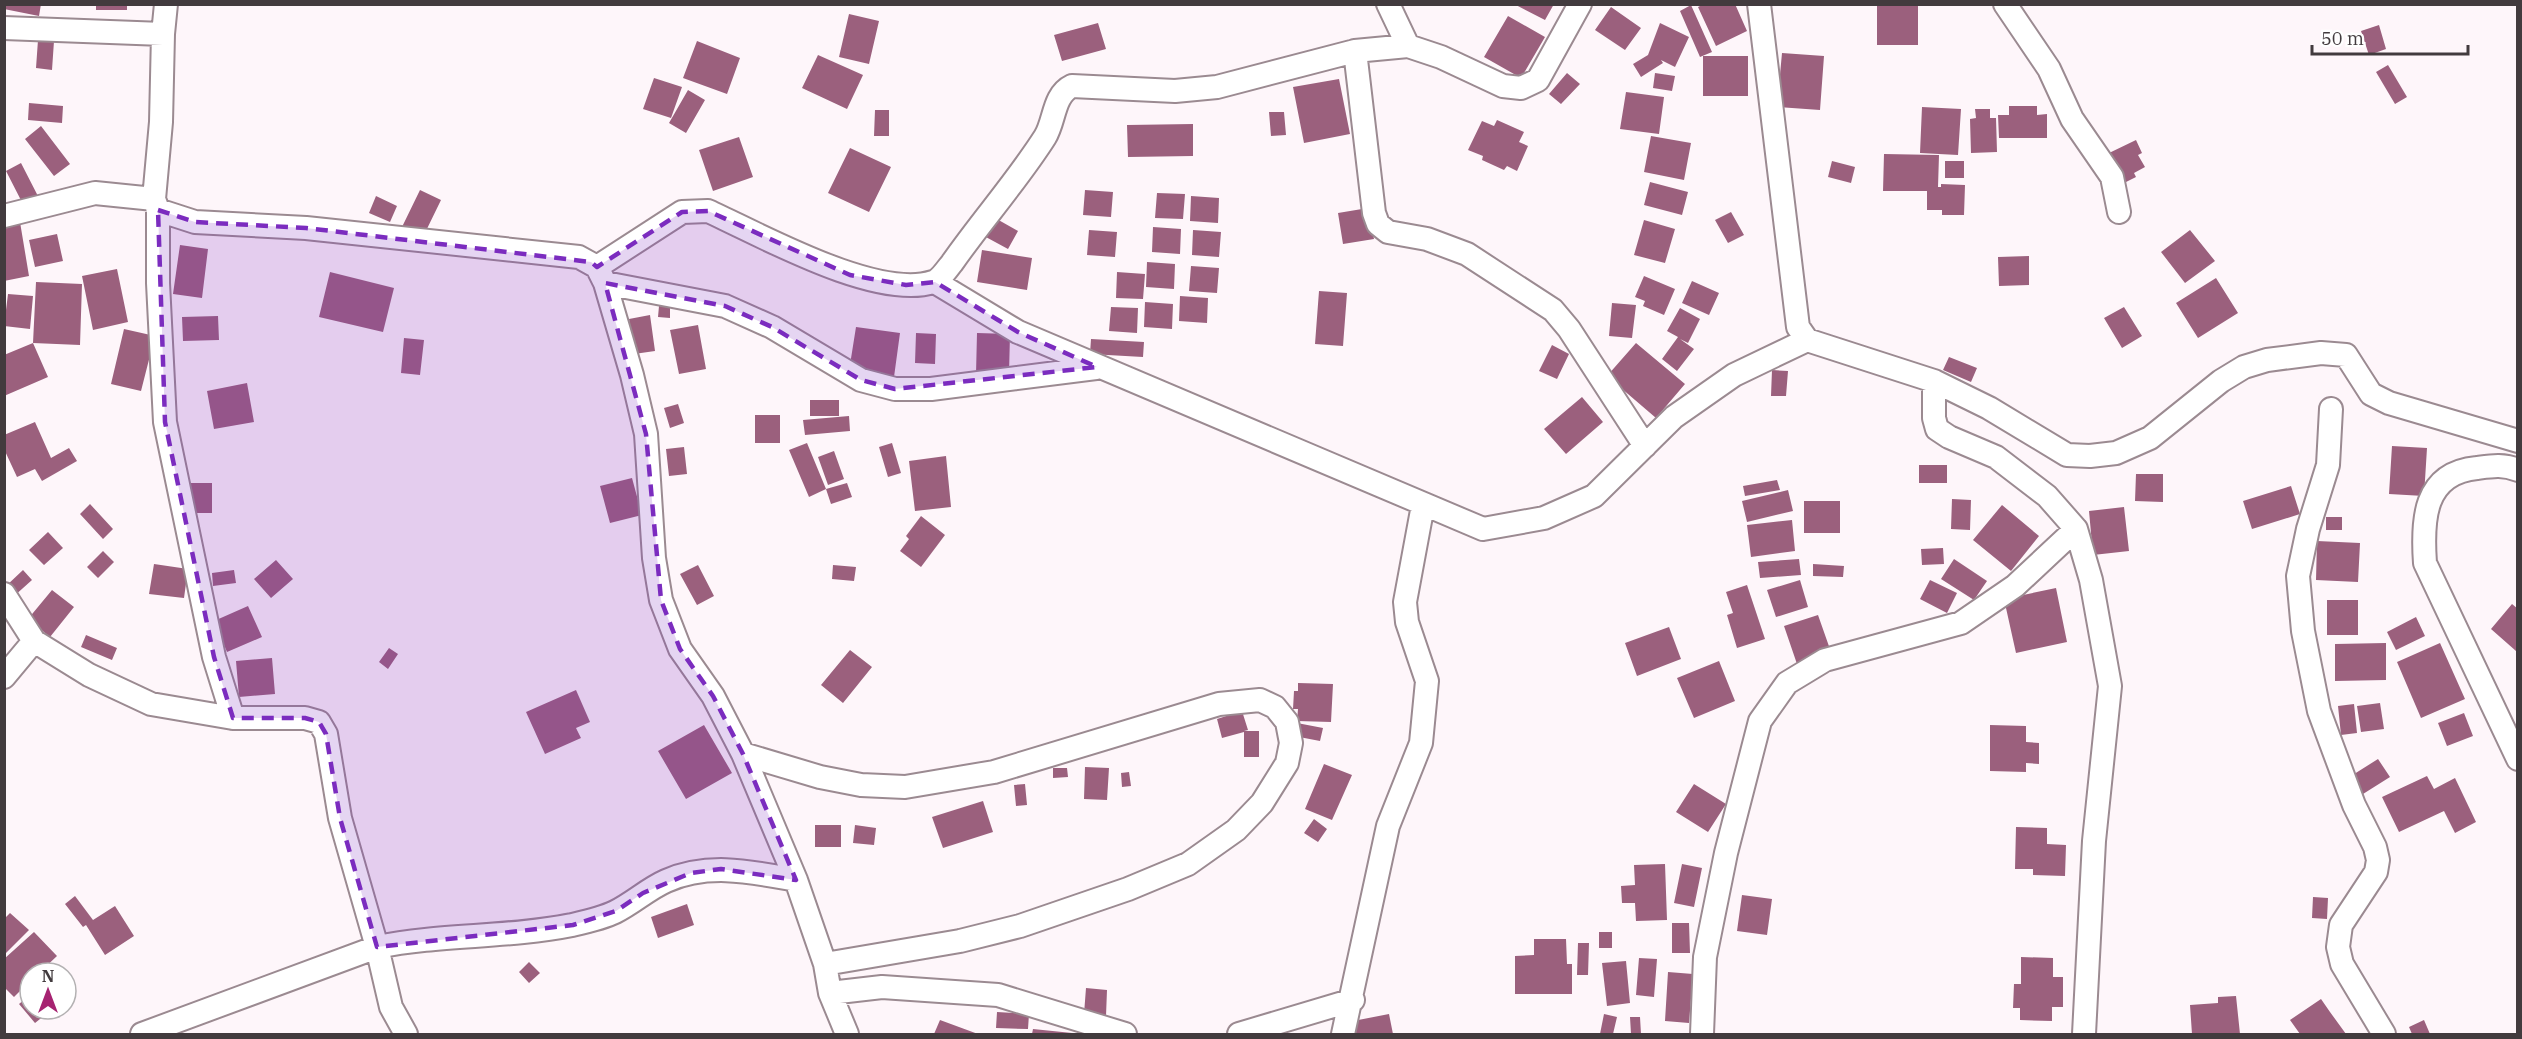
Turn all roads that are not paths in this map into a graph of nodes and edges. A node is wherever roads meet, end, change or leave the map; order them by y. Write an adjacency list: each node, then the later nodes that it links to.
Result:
1 (166, 4): 7 (street)
2 (1388, 4): 8 (street)
3 (1580, 4): 8 (street)
4 (1759, 4): 15 (street)
5 (2005, 4): 11 (street)
6 (4, 28): 7 (street)
7 (163, 34): 10 (street)
8 (1408, 46): 9 (street)
9 (1355, 51): 14 (street); 20 (street)
10 (156, 204): 12 (street); 13 (street); 27 (street)
11 (2119, 212)
12 (4, 216)
13 (601, 275): 14 (street); 16 (street); 28 (street)
14 (934, 282): 16 (street)
15 (1807, 340): 17 (street); 20 (street)
16 (1097, 368): 22 (street)
17 (1934, 381): 19 (street); 23 (street)
18 (2331, 409): 43 (street)
19 (2517, 441)
20 (1645, 446): 22 (street)
21 (2517, 470): 29 (street)
22 (1424, 505): 34 (street)
23 (2076, 529): 41 (street); 42 (street)
24 (4, 594): 25 (street)
25 (33, 641): 26 (street); 27 (street)
26 (4, 677)
27 (233, 718): 31 (street)
28 (742, 754): 30 (street); 32 (street)
29 (2517, 759)
30 (796, 879): 31 (street); 32 (street)
31 (377, 947): 35 (street); 36 (street)
32 (825, 964): 33 (street)
33 (830, 993): 37 (street); 38 (street)
34 (1353, 1000): 39 (street); 40 (street)
35 (142, 1035)
36 (406, 1035)
37 (847, 1035)
38 (1125, 1035)
39 (1239, 1035)
40 (1343, 1035)
41 (1702, 1035)
42 (2084, 1035)
43 (2384, 1035)

